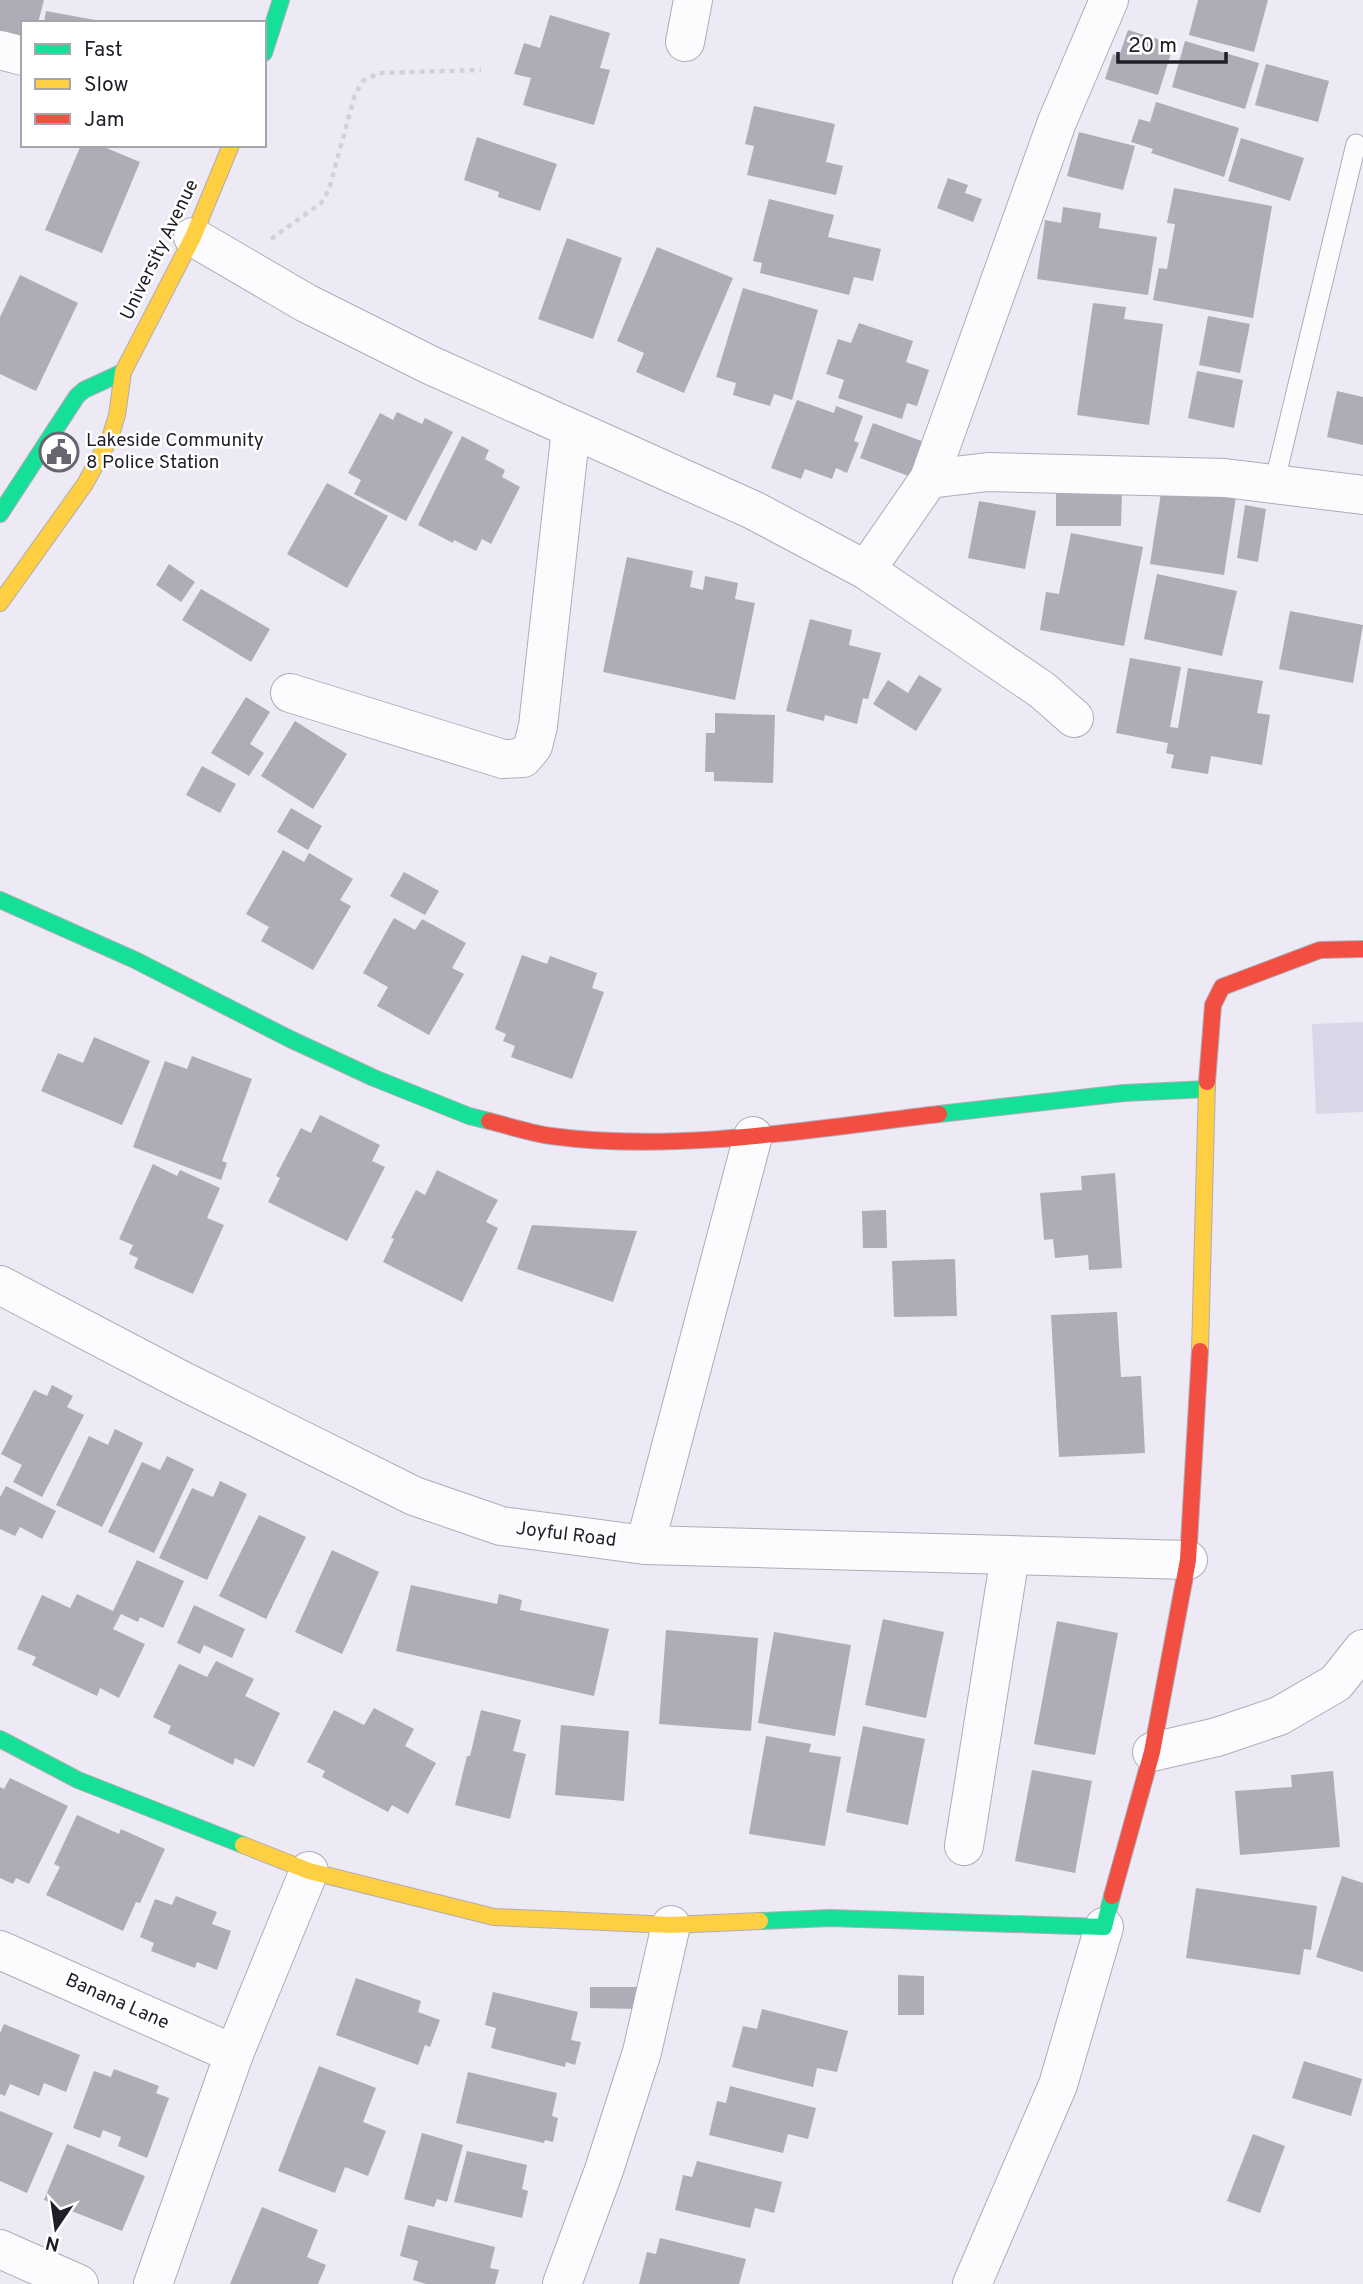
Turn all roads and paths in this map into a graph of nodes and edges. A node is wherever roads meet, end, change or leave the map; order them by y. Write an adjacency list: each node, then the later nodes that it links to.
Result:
1 (281, 0): 5 (street)
2 (694, 0): 4 (street)
3 (1109, 0): 15 (street)
4 (685, 42)
5 (266, 46)
6 (0, 50): 7 (street)
7 (21, 55)
8 (481, 70): 12 (path)
9 (1356, 144): 16 (lane)
10 (229, 147): 11 (street, University Avenue)
11 (193, 237): 12 (street); 13 (street, University Avenue)
12 (237, 263): 14 (street)
13 (123, 372): 18 (street); 20 (street, University Avenue)
14 (571, 429): 19 (street); 21 (street)
15 (929, 479): 16 (street); 19 (street)
16 (1274, 484): 17 (street)
17 (1363, 495)
18 (0, 514)
19 (866, 570): 22 (street)
20 (0, 603)
21 (290, 693)
22 (1073, 718)
23 (0, 900): 26 (street)
24 (1363, 949): 25 (street)
25 (1207, 1089): 26 (street); 30 (street)
26 (753, 1136): 28 (street)
27 (0, 1285): 28 (street, Joyful Road)
28 (645, 1545): 29 (street, Joyful Road)
29 (1010, 1556): 30 (street, Joyful Road); 34 (street)
30 (1188, 1560): 33 (street)
31 (1363, 1649): 33 (street)
32 (0, 1740): 35 (street)
33 (1152, 1752): 37 (street)
34 (964, 1846)
35 (309, 1871): 36 (street); 39 (street)
36 (671, 1925): 37 (street); 43 (street)
37 (1104, 1927): 44 (street)
38 (0, 1950): 39 (street, Banana Lane)
39 (234, 2054): 42 (street)
40 (0, 2249): 41 (street)
41 (79, 2284)
42 (153, 2284)
43 (562, 2284)
44 (972, 2284)

